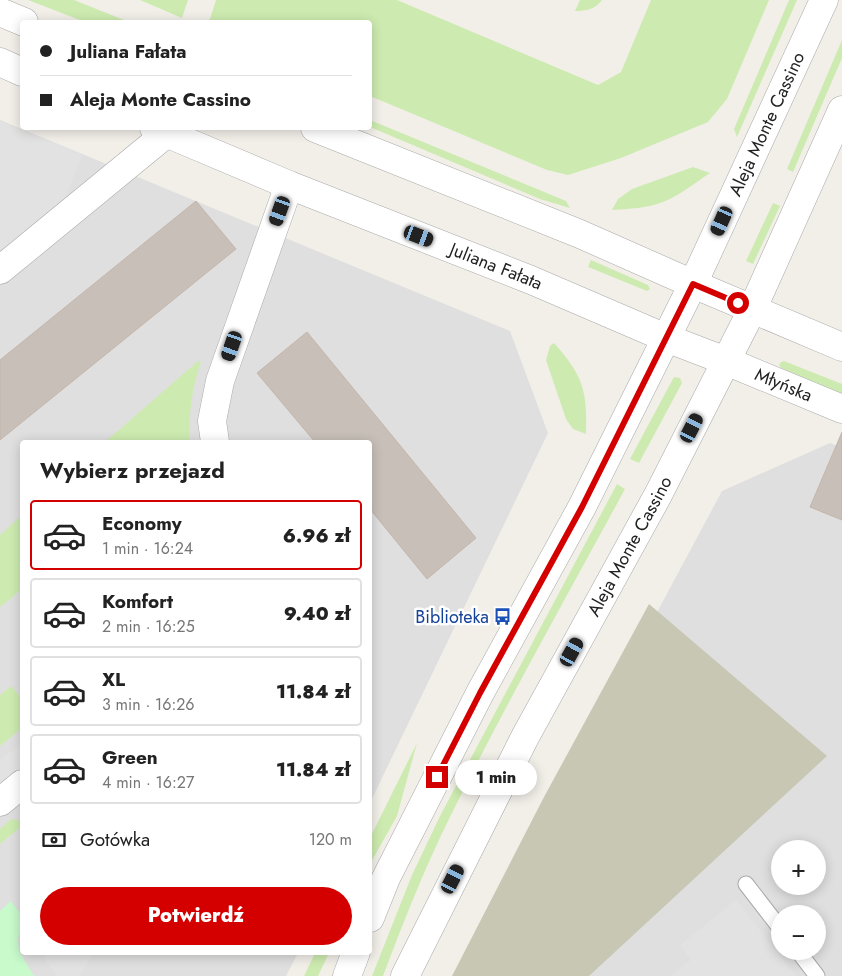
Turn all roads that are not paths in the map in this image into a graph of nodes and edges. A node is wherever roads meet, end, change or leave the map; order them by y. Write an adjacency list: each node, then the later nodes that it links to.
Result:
1 (824, 0): 11 (street, Aleja Monte Cassino)
2 (0, 12): 3 (street)
3 (20, 20)
4 (0, 62): 5 (street)
5 (20, 71)
6 (842, 110): 12 (street, Aleja Monte Cassino)
7 (160, 130): 9 (street, Juliana Fałata); 10 (street)
8 (320, 130): 11 (street)
9 (289, 185): 13 (street, Juliana Fałata); 17 (street)
10 (0, 270)
11 (693, 284): 12 (street); 13 (street, Aleja Monte Cassino)
12 (752, 310): 14 (street); 15 (street, Aleja Monte Cassino)
13 (666, 338): 15 (street, Juliana Fałata); 21 (street, Aleja Monte Cassino)
14 (842, 347)
15 (726, 361): 16 (street, Młyńska); 26 (street, Aleja Monte Cassino)
16 (842, 408)
17 (215, 440)
18 (20, 786): 19 (street)
19 (0, 802)
20 (746, 884): 22 (lane)
21 (372, 913)
22 (771, 916)
23 (355, 955): 25 (street)
24 (805, 960): 27 (lane)
25 (346, 976)
26 (406, 976)
27 (817, 976)

